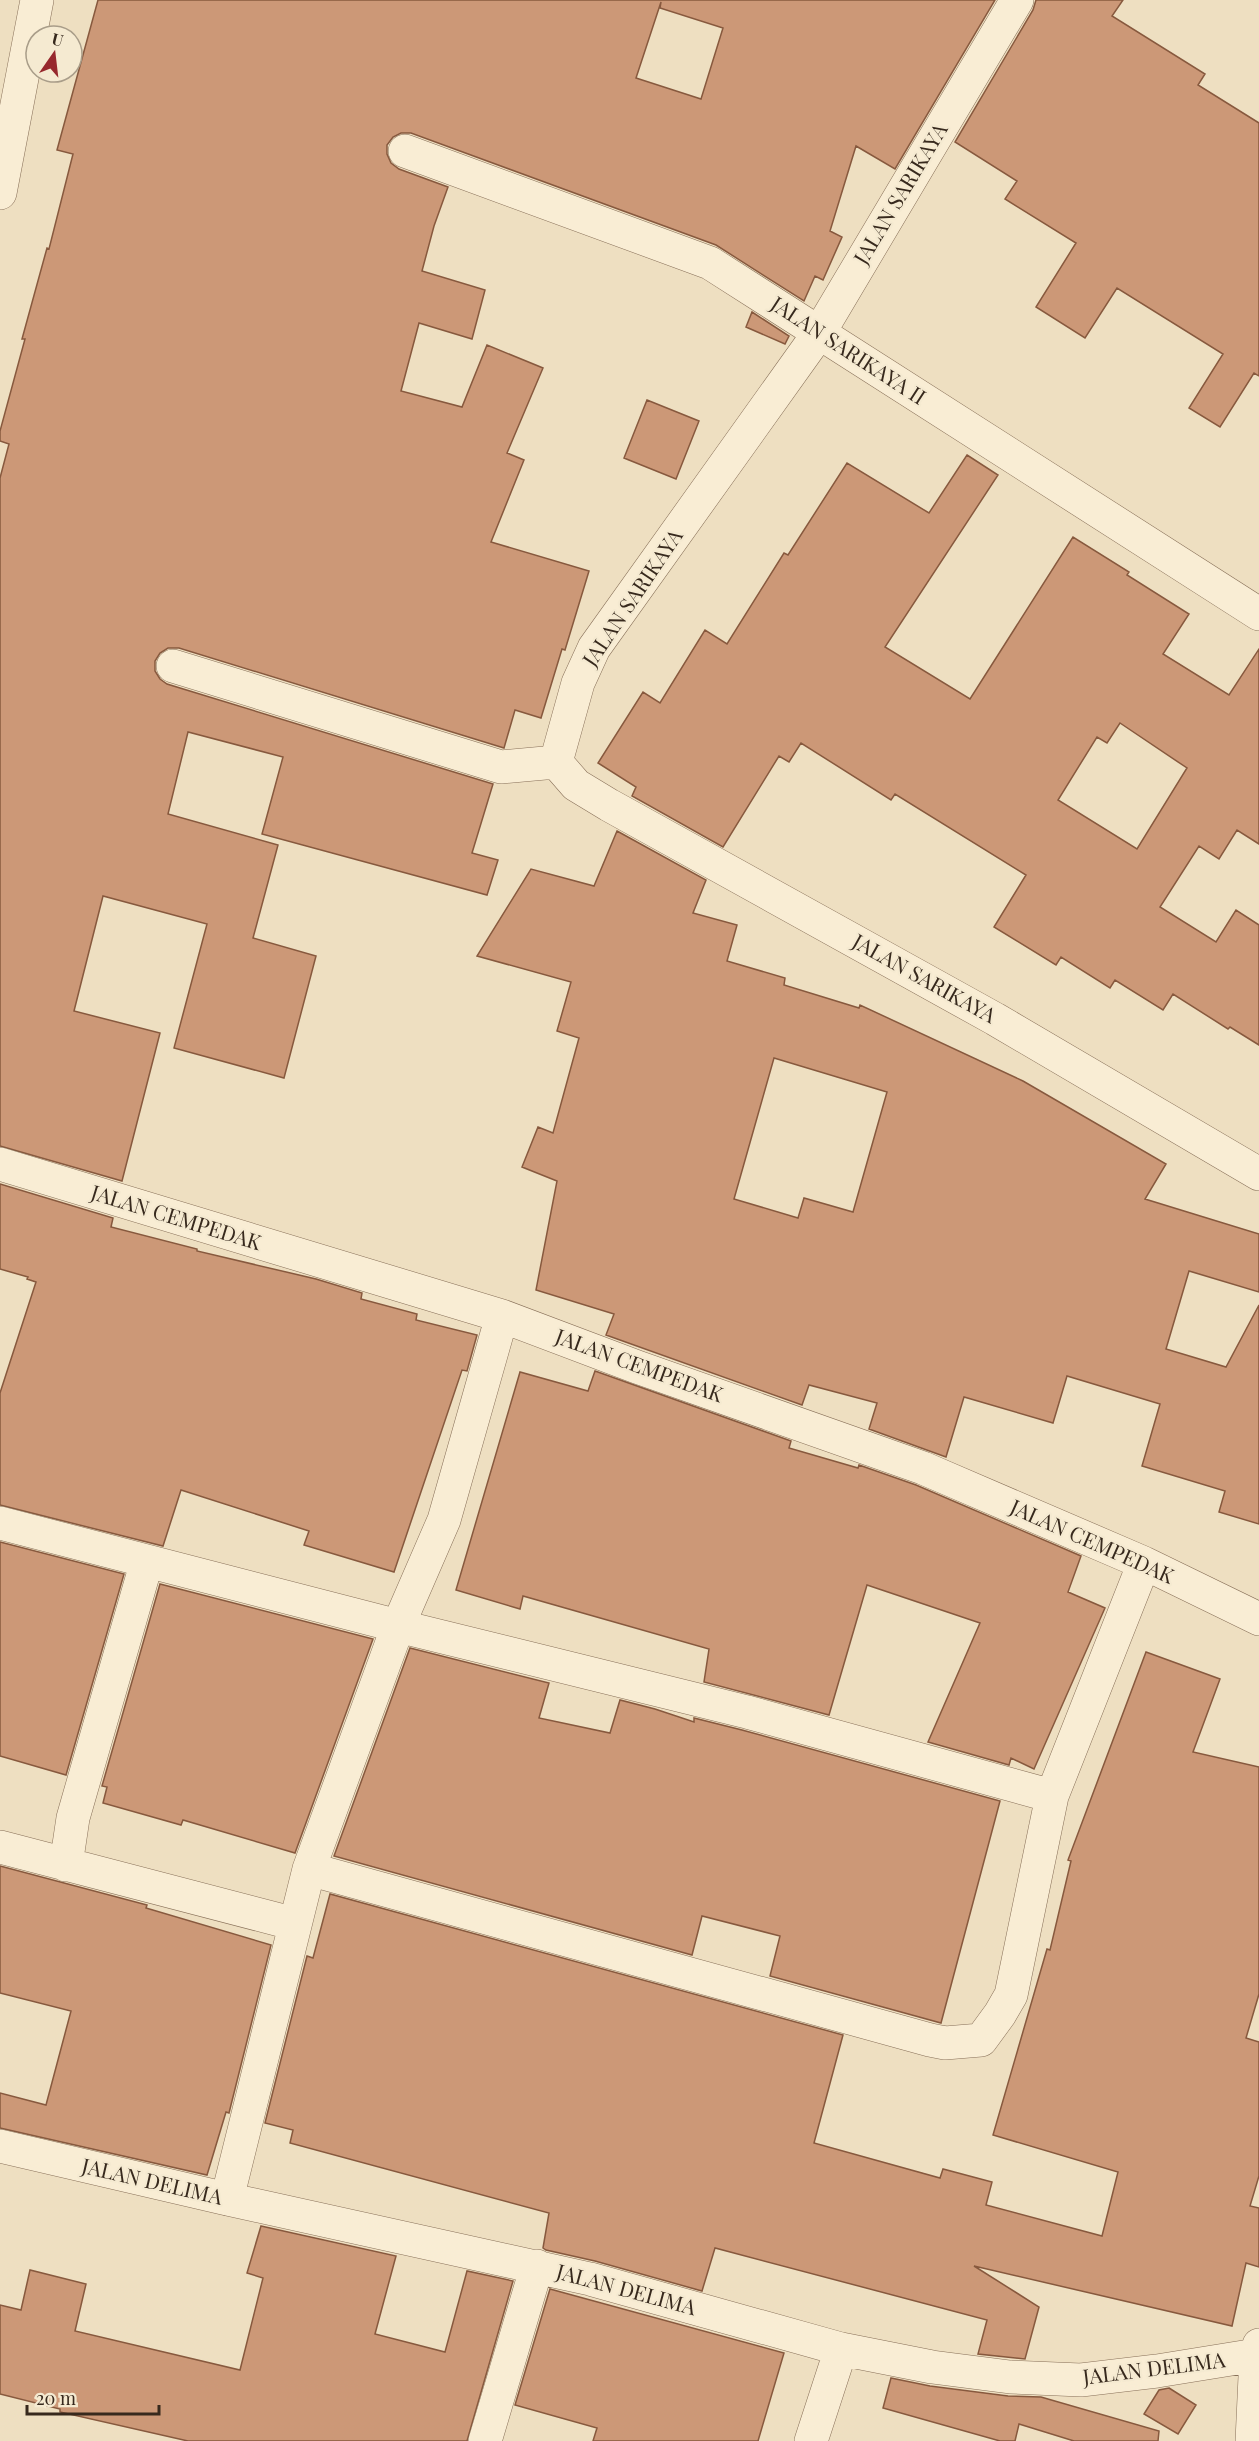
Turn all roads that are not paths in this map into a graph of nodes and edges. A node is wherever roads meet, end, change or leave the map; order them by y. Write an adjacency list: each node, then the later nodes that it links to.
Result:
1 (37, 0): 4 (street)
2 (1017, 0): 5 (street, JALAN SARIKAYA)
3 (405, 151): 5 (street, JALAN SARIKAYA II)
4 (0, 193)
5 (819, 333): 6 (street, JALAN SARIKAYA II); 8 (street, JALAN SARIKAYA)
6 (1259, 614)
7 (173, 666): 8 (street)
8 (556, 762): 10 (street, JALAN SARIKAYA)
9 (0, 1164): 11 (street, JALAN CEMPEDAK)
10 (1259, 1174)
11 (502, 1316): 14 (street, JALAN CEMPEDAK); 16 (street)
12 (0, 1523): 13 (street)
13 (147, 1561): 16 (street); 19 (street)
14 (1144, 1563): 15 (street, JALAN CEMPEDAK); 17 (street)
15 (1259, 1619)
16 (398, 1626): 17 (street); 20 (street)
17 (1052, 1796): 20 (street)
18 (0, 1847): 19 (street)
19 (66, 1865): 21 (street)
20 (309, 1869): 21 (street)
21 (295, 1924): 23 (street)
22 (0, 2146): 23 (street, JALAN DELIMA)
23 (227, 2199): 24 (street, JALAN DELIMA)
24 (537, 2266): 25 (street, JALAN DELIMA); 27 (street)
25 (841, 2349): 26 (street, JALAN DELIMA); 28 (street)
26 (1257, 2350): 29 (street, JALAN DELIMA)
27 (485, 2441)
28 (811, 2441)
29 (1251, 2441)

